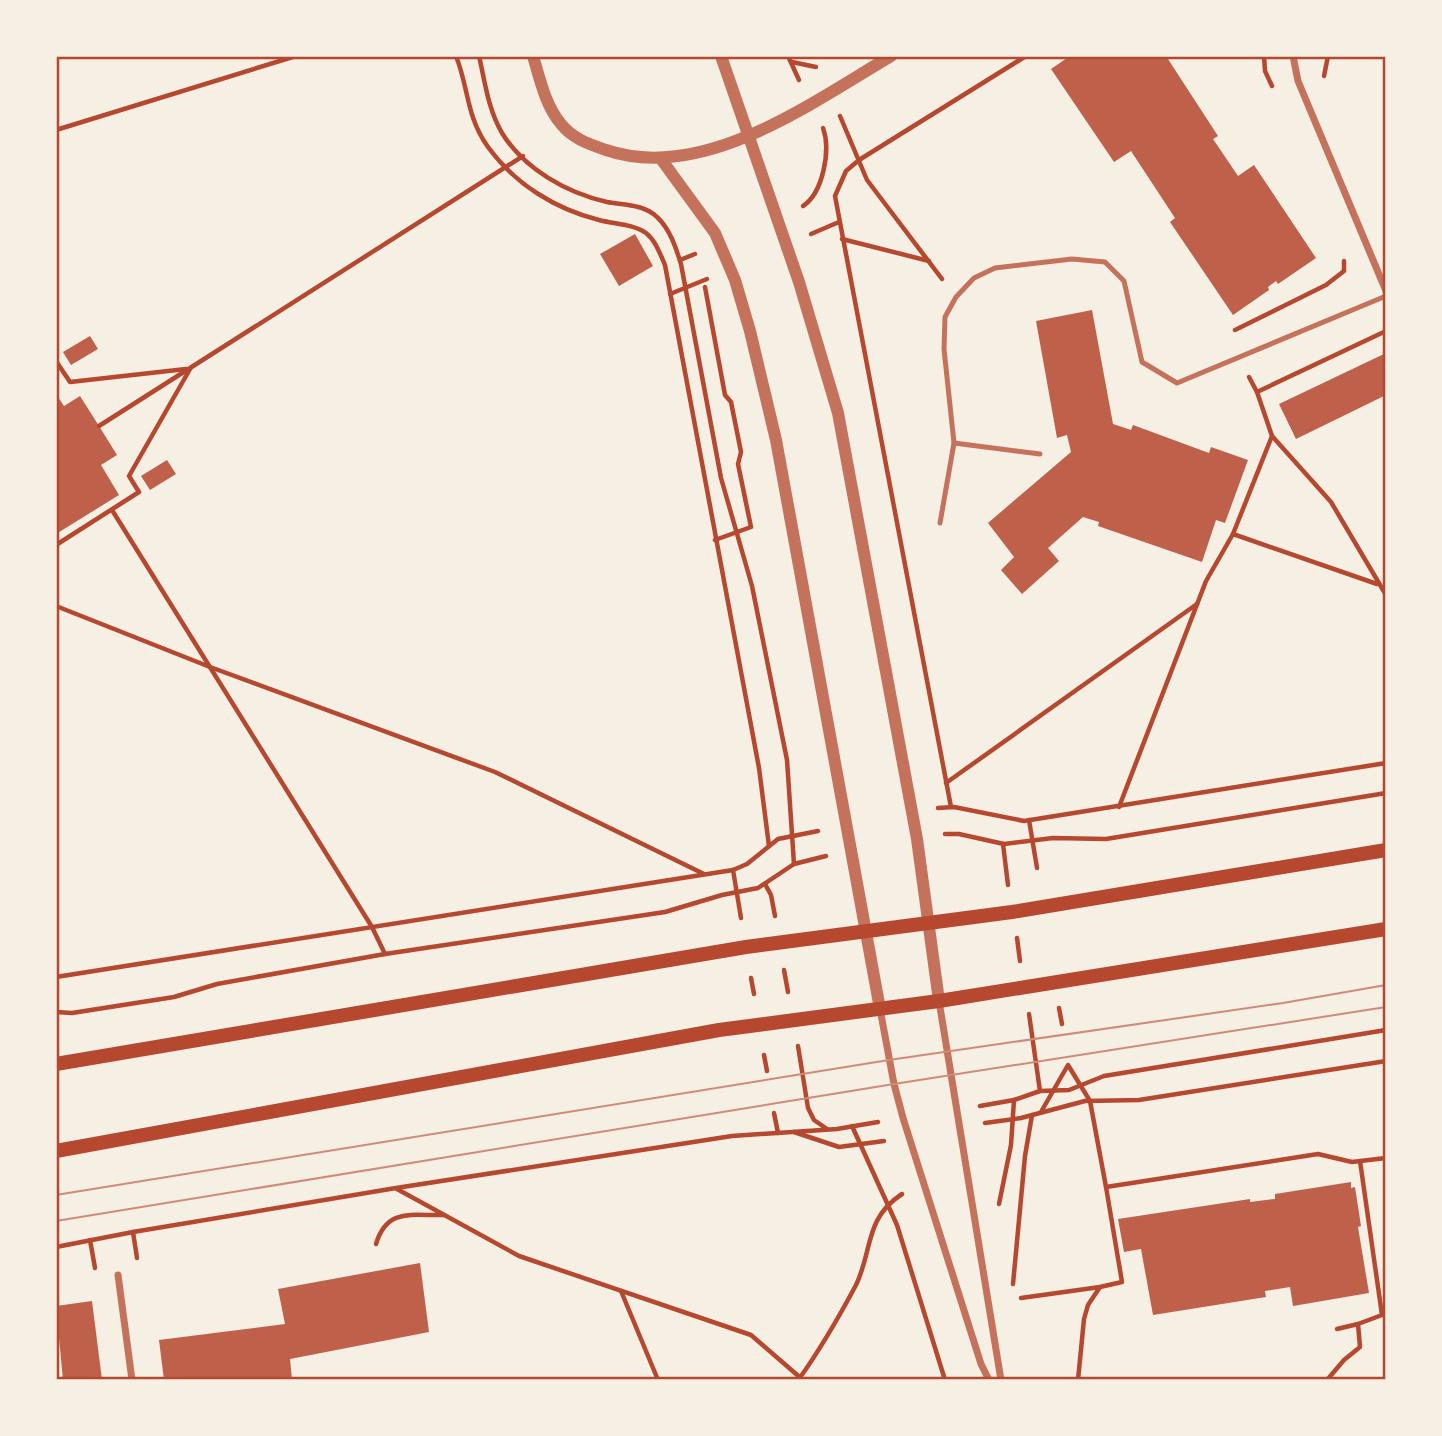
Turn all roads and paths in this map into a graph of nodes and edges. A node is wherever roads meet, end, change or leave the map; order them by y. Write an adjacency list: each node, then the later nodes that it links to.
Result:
1 (296, 56): 17 (path)
2 (456, 56): 22 (path)
3 (479, 56): 19 (path)
4 (533, 56): 20 (street)
5 (721, 56): 18 (street)
6 (788, 56): 11 (path)
7 (891, 56): 18 (street)
8 (1026, 56): 21 (path)
9 (1264, 56): 14 (path)
10 (1293, 56): 34 (street)
11 (792, 62): 12 (path); 13 (path)
12 (824, 62)
13 (801, 86)
14 (1276, 96)
15 (840, 115): 21 (path)
16 (822, 126): 23 (path)
17 (56, 130)
18 (748, 135): 20 (street); 81 (street)
19 (523, 156): 22 (path); 29 (path)
20 (662, 159): 84 (street)
21 (859, 160): 24 (path); 30 (path)
22 (506, 167): 35 (path); 40 (path)
23 (798, 209)
24 (839, 222): 25 (path); 26 (path)
25 (805, 237)
26 (842, 239): 30 (path); 58 (path)
27 (701, 251): 29 (path)
28 (1345, 258): 38 (path)
29 (680, 260): 33 (path)
30 (929, 261): 36 (path)
31 (711, 277): 32 (path)
32 (704, 279): 33 (path); 48 (path)
33 (685, 288): 35 (path); 48 (path)
34 (1386, 293): 38 (lane)
35 (670, 294): 50 (path)
36 (956, 297): 38 (lane); 44 (lane)
37 (1386, 331): 41 (path)
38 (1239, 358): 41 (path)
39 (56, 361): 40 (path)
40 (190, 368): 42 (path); 46 (path)
41 (1257, 392): 43 (path)
42 (99, 426)
43 (1272, 436): 49 (path); 52 (path)
44 (954, 443): 45 (lane); 47 (lane)
45 (1040, 454)
46 (112, 510): 51 (path); 56 (path)
47 (940, 523)
48 (736, 532): 50 (path); 66 (path)
49 (1233, 534): 52 (path); 54 (path)
50 (715, 540): 69 (path)
51 (56, 545)
52 (1378, 584): 53 (path)
53 (1386, 595)
54 (1197, 604): 58 (path); 61 (path)
55 (56, 606): 56 (path)
56 (210, 667): 76 (path); 82 (path)
57 (1386, 764): 61 (path)
58 (946, 783): 60 (path)
59 (1386, 793): 67 (path)
60 (951, 807): 62 (path); 63 (path)
61 (1119, 807): 63 (path)
62 (933, 808)
63 (1029, 820): 67 (path)
64 (818, 831): 66 (path)
65 (941, 835): 68 (path)
66 (790, 836): 69 (path); 72 (path)
67 (1033, 841): 68 (path); 73 (path)
68 (1003, 844): 75 (path)
69 (769, 846): 74 (path)
70 (1386, 850): 81 (main road)
71 (816, 858): 72 (path)
72 (794, 864): 77 (path)
73 (1037, 868)
74 (733, 870): 76 (path); 78 (path)
75 (1006, 873)
76 (704, 874): 82 (path)
77 (765, 884): 78 (path); 79 (path)
78 (736, 893): 80 (path); 85 (path)
79 (774, 909)
80 (741, 918)
81 (929, 922): 84 (main road); 91 (street)
82 (372, 927): 85 (path); 87 (path)
83 (1386, 929): 91 (main road)
84 (866, 930): 93 (street); 101 (main road)
85 (385, 954): 94 (path)
86 (785, 973): 89 (path)
87 (56, 977)
88 (751, 978): 90 (path)
89 (788, 988)
90 (754, 994)
91 (939, 1001): 93 (main road); 146 (street)
92 (1059, 1004): 95 (path)
93 (880, 1009): 121 (main road); 145 (street)
94 (56, 1012)
95 (1062, 1024)
96 (1031, 1028): 104 (path)
97 (1386, 1030): 103 (path)
98 (798, 1051): 116 (path)
99 (764, 1055): 102 (path)
100 (1386, 1060): 107 (path)
101 (56, 1064)
102 (767, 1071)
103 (1081, 1085): 105 (path); 105 (path); 107 (path)
104 (1040, 1091): 105 (path); 106 (path)
105 (1053, 1092): 109 (path)
106 (1014, 1100): 108 (path); 112 (path)
107 (1090, 1101): 109 (path); 124 (path)
108 (977, 1106)
109 (1041, 1112): 111 (path)
110 (775, 1113): 118 (path)
111 (1032, 1114): 112 (path); 136 (path)
112 (1013, 1119): 114 (path); 128 (path)
113 (879, 1121): 115 (path)
114 (980, 1124)
115 (852, 1126): 116 (path); 120 (path)
116 (828, 1129): 117 (path)
117 (793, 1132): 118 (path); 120 (path)
118 (778, 1133): 125 (path)
119 (890, 1140): 120 (path)
120 (861, 1145): 127 (path)
121 (56, 1150)
122 (1386, 1158): 123 (path)
123 (1360, 1161): 124 (path); 137 (path)
124 (1106, 1187): 133 (path)
125 (396, 1188): 129 (path); 131 (path)
126 (902, 1194): 127 (path)
127 (887, 1204): 141 (path); 144 (path)
128 (998, 1211)
129 (445, 1215): 130 (path); 134 (path)
130 (376, 1244)
131 (56, 1247)
132 (118, 1275): 142 (street)
133 (1100, 1287): 135 (path); 147 (path)
134 (621, 1290): 141 (path); 143 (path)
135 (1021, 1298)
136 (1016, 1308)
137 (1382, 1315): 138 (path); 139 (path)
138 (1386, 1321)
139 (1358, 1324): 140 (path); 148 (path)
140 (1337, 1329)
141 (801, 1379)
142 (132, 1380)
143 (658, 1380)
144 (945, 1380)
145 (989, 1380)
146 (1001, 1380)
147 (1079, 1380)
148 (1327, 1380)

